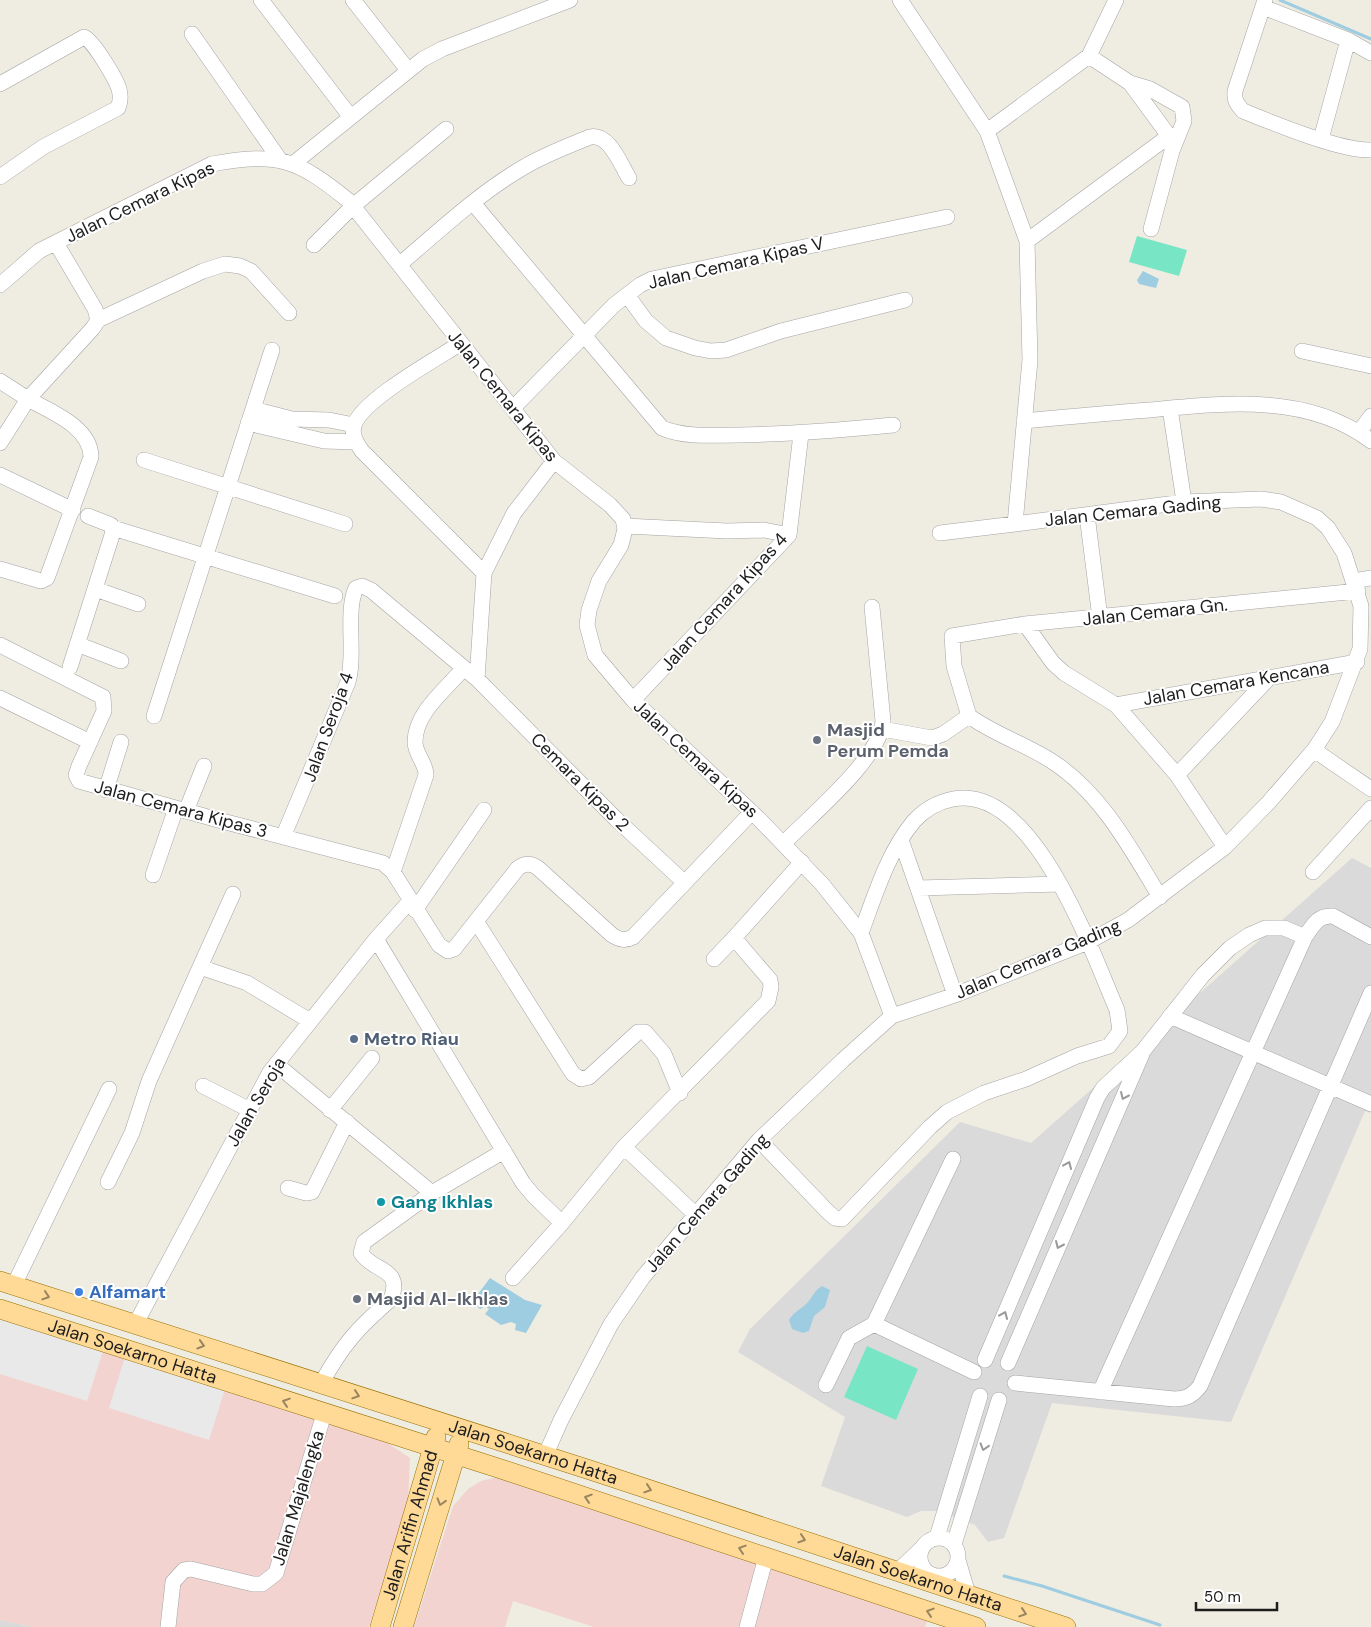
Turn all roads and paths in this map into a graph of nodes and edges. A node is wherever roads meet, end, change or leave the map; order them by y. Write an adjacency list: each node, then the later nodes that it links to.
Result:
1 (261, 0): 14 (street)
2 (353, 0): 11 (street)
3 (570, 0): 11 (street)
4 (900, 0): 16 (street)
5 (1116, 0): 10 (street)
6 (1264, 3): 8 (street); 18 (street)
7 (192, 34): 21 (street)
8 (1348, 40): 9 (street); 18 (street)
9 (1371, 52)
10 (1089, 56): 12 (street); 16 (street)
11 (408, 70): 14 (street)
12 (1130, 83): 17 (street); 20 (street)
13 (0, 84): 22 (street)
14 (350, 116): 21 (street)
15 (446, 129): 25 (street)
16 (987, 131): 28 (street)
17 (1169, 136): 20 (street); 28 (street)
18 (1321, 139): 19 (street)
19 (1365, 150)
20 (1172, 151): 27 (street)
21 (287, 161): 25 (street, Jalan Cemara Kipas); 29 (street, Jalan Cemara Kipas)
22 (0, 177)
23 (629, 178): 24 (street)
24 (473, 203): 31 (street); 37 (street)
25 (354, 206): 30 (street); 31 (street, Jalan Cemara Kipas)
26 (947, 217): 33 (street, Jalan Cemara Kipas V)
27 (1151, 229)
28 (1027, 242): 49 (street)
29 (56, 243): 32 (street, Jalan Cemara Kipas); 36 (street)
30 (314, 245)
31 (400, 264): 38 (street, Jalan Cemara Kipas)
32 (0, 285)
33 (627, 295): 34 (street); 37 (street, Jalan Cemara Kipas V)
34 (905, 300)
35 (289, 313): 36 (street)
36 (98, 320): 43 (street)
37 (585, 334): 44 (street, Jalan Cemara Kipas V); 54 (street)
38 (461, 343): 44 (street, Jalan Cemara Kipas); 51 (street)
39 (272, 350): 46 (street)
40 (1302, 351): 41 (street)
41 (1371, 366)
42 (0, 381): 43 (street)
43 (28, 398): 58 (street); 64 (street)
44 (513, 408): 60 (street, Jalan Cemara Kipas)
45 (1170, 408): 49 (street); 53 (street); 63 (street)
46 (250, 416): 50 (street); 62 (street)
47 (1371, 416): 53 (street)
48 (310, 421): 50 (street); 51 (street); 55 (street)
49 (1024, 421): 68 (street)
50 (276, 423): 55 (street)
51 (354, 425): 57 (street)
52 (893, 425): 54 (street)
53 (1358, 432): 56 (street)
54 (801, 434): 72 (street, Jalan Cemara Kipas 4)
55 (308, 438): 57 (street)
56 (1371, 441)
57 (356, 442): 75 (street)
58 (0, 443)
59 (144, 460): 62 (street)
60 (554, 461): 69 (street, Jalan Cemara Kipas); 75 (street)
61 (0, 475): 64 (street)
62 (228, 486): 67 (street); 73 (street)
63 (1184, 502): 65 (street, Jalan Cemara Gading); 77 (street, Jalan Cemara Gading)
64 (73, 510): 74 (street)
65 (1087, 515): 68 (street, Jalan Cemara Gading); 82 (street)
66 (88, 516): 70 (street)
67 (345, 524)
68 (1015, 524): 71 (street, Jalan Cemara Gading)
69 (625, 526): 72 (street); 93 (street, Jalan Cemara Kipas)
70 (113, 528): 73 (street); 78 (street)
71 (940, 532)
72 (789, 534): 93 (street, Jalan Cemara Kipas 4)
73 (205, 556): 79 (street); 95 (street)
74 (0, 569)
75 (484, 573): 91 (street)
76 (1371, 578): 77 (street, Jalan Cemara Gn.)
77 (1356, 586): 82 (street, Jalan Cemara Gn.); 87 (street, Jalan Cemara Gading)
78 (95, 589): 80 (street); 84 (street)
79 (335, 596)
80 (138, 604)
81 (872, 607): 97 (street)
82 (1100, 618): 83 (street, Jalan Cemara Gn.)
83 (1024, 624): 94 (street); 96 (street, Jalan Cemara Gn.)
84 (77, 644): 86 (street); 88 (street)
85 (0, 645): 98 (street, Jalan Cemara Kipas 3)
86 (121, 661)
87 (1357, 662): 90 (street, Jalan Cemara Kencana); 100 (street, Jalan Cemara Gading)
88 (70, 667)
89 (463, 669): 91 (street, Jalan Seroja 4); 109 (street, Jalan Seroja 4); 114 (street)
90 (1269, 678): 94 (street, Jalan Cemara Kencana); 102 (street)
91 (477, 679): 117 (street, Cemara Kipas 2)
92 (0, 698): 98 (street)
93 (633, 700): 108 (street, Jalan Cemara Kipas)
94 (1116, 705): 102 (street)
95 (154, 716)
96 (969, 716): 97 (street); 121 (street)
97 (882, 729): 111 (street)
98 (90, 742): 104 (street, Jalan Cemara Kipas 3)
99 (121, 742): 104 (street)
100 (1314, 750): 103 (street); 112 (street, Jalan Cemara Gading)
101 (204, 766): 106 (street)
102 (1177, 775): 112 (street)
103 (1371, 789)
104 (106, 790): 106 (street, Jalan Cemara Kipas 3)
105 (1371, 808): 115 (street)
106 (181, 810): 109 (street, Jalan Cemara Kipas 3); 116 (street)
107 (484, 810): 122 (street, Jalan Seroja)
108 (752, 812): 111 (street, Jalan Cemara Kipas); 117 (street, Jalan Cemara Kipas 3)
109 (284, 837): 114 (street, Jalan Cemara Kipas 3)
110 (901, 840): 118 (street); 119 (street); 124 (street)
111 (784, 843): 113 (street, Jalan Cemara Kipas)
112 (1225, 847): 121 (street, Jalan Cemara Gading)
113 (802, 862): 124 (street, Jalan Cemara Kipas); 127 (street)
114 (393, 872): 122 (street, Jalan Cemara Kipas 3)
115 (1313, 872)
116 (153, 874)
117 (684, 882): 123 (street, Jalan Cemara Kipas 3)
118 (1060, 884): 119 (street); 129 (street)
119 (918, 888): 133 (street)
120 (233, 894): 131 (street)
121 (1160, 897): 129 (street, Jalan Cemara Gading)
122 (412, 906): 123 (street, Jalan Cemara Kipas 3); 128 (street, Jalan Seroja)
123 (476, 921): 144 (street)
124 (861, 933): 134 (street, Jalan Cemara Kipas)
125 (1305, 937): 126 (street); 135 (street); 138 (street)
126 (1371, 937)
127 (734, 938): 130 (street); 144 (street)
128 (376, 939): 136 (street, Jalan Seroja); 151 (street)
129 (1088, 942): 133 (street, Jalan Cemara Gading); 149 (street)
130 (714, 959)
131 (200, 967): 136 (street); 153 (street)
132 (1371, 993): 142 (street)
133 (954, 995): 134 (street, Jalan Cemara Gading)
134 (892, 1016): 149 (street, Jalan Cemara Gading)
135 (1170, 1016): 137 (street); 138 (street)
136 (310, 1021): 140 (street, Jalan Seroja)
137 (1143, 1051): 163 (street, one-way to 137); 164 (street, one-way to 164)
138 (1253, 1051): 142 (street); 169 (street)
139 (372, 1058): 147 (street)
140 (276, 1064): 146 (street, Jalan Seroja); 147 (street)
141 (203, 1086): 146 (street)
142 (1330, 1086): 145 (street); 169 (street)
143 (109, 1089): 159 (street)
144 (680, 1093): 150 (street)
145 (1371, 1104)
146 (250, 1110): 162 (street, Jalan Seroja)
147 (330, 1110): 148 (street)
148 (346, 1122): 154 (street); 155 (street)
149 (760, 1140): 156 (street, Jalan Cemara Gading)
150 (624, 1147): 156 (street); 157 (street)
151 (504, 1151): 155 (street); 157 (street)
152 (953, 1159): 161 (street)
153 (108, 1182)
154 (288, 1188)
155 (432, 1193): 167 (street)
156 (696, 1215): 178 (street, Jalan Cemara Gading)
157 (562, 1223): 158 (street)
158 (513, 1278)
159 (7, 1283): 162 (main road, Jalan Soekarno Hatta, one-way to 162)
160 (0, 1309): 172 (main road, Jalan Soekarno Hatta, one-way to 160)
161 (874, 1324): 165 (street); 168 (street)
162 (135, 1325): 167 (main road, Jalan Soekarno Hatta, one-way to 167)
163 (985, 1360): 164 (street); 165 (street)
164 (1008, 1363): 166 (street)
165 (974, 1372): 170 (street)
166 (1015, 1383): 169 (street); 171 (street)
167 (321, 1384): 173 (main road, Jalan Soekarno Hatta, one-way to 173)
168 (826, 1385)
169 (1100, 1392)
170 (980, 1396): 171 (street); 180 (street)
171 (999, 1400): 181 (street, one-way to 181)
172 (324, 1414): 176 (main road, Jalan Soekarno Hatta); 187 (street, Jalan Majalengka)
173 (441, 1423): 174 (main road, Jalan Soekarno Hatta); 176 (main road, Jalan Arifin Ahmad)
174 (463, 1430): 175 (main road, Jalan Soekarno Hatta); 177 (main road, Jalan Arifin Ahmad)
175 (501, 1442): 178 (main road, Jalan Soekarno Hatta); 179 (main road)
176 (433, 1448): 177 (main road, Jalan Soekarno Hatta); 188 (main road, Jalan Arifin Ahmad)
177 (455, 1455): 179 (main road, Jalan Soekarno Hatta); 189 (main road, Jalan Arifin Ahmad, one-way to 189)
178 (545, 1456): 185 (main road, Jalan Soekarno Hatta, one-way to 185)
179 (491, 1466): 183 (main road, Jalan Soekarno Hatta, one-way to 179)
180 (937, 1537): 181 (street); 182 (street)
181 (954, 1544): 184 (street)
182 (922, 1548): 184 (street); 185 (street)
183 (766, 1558): 190 (street); 191 (main road, Jalan Soekarno Hatta, one-way to 183)
184 (958, 1560): 186 (street)
185 (898, 1571): 186 (main road, Jalan Soekarno Hatta)
186 (968, 1594): 192 (main road, Jalan Soekarno Hatta, one-way to 192)
187 (168, 1627)
188 (380, 1627)
189 (403, 1627)
190 (746, 1627)
191 (976, 1627)
192 (1066, 1627)

